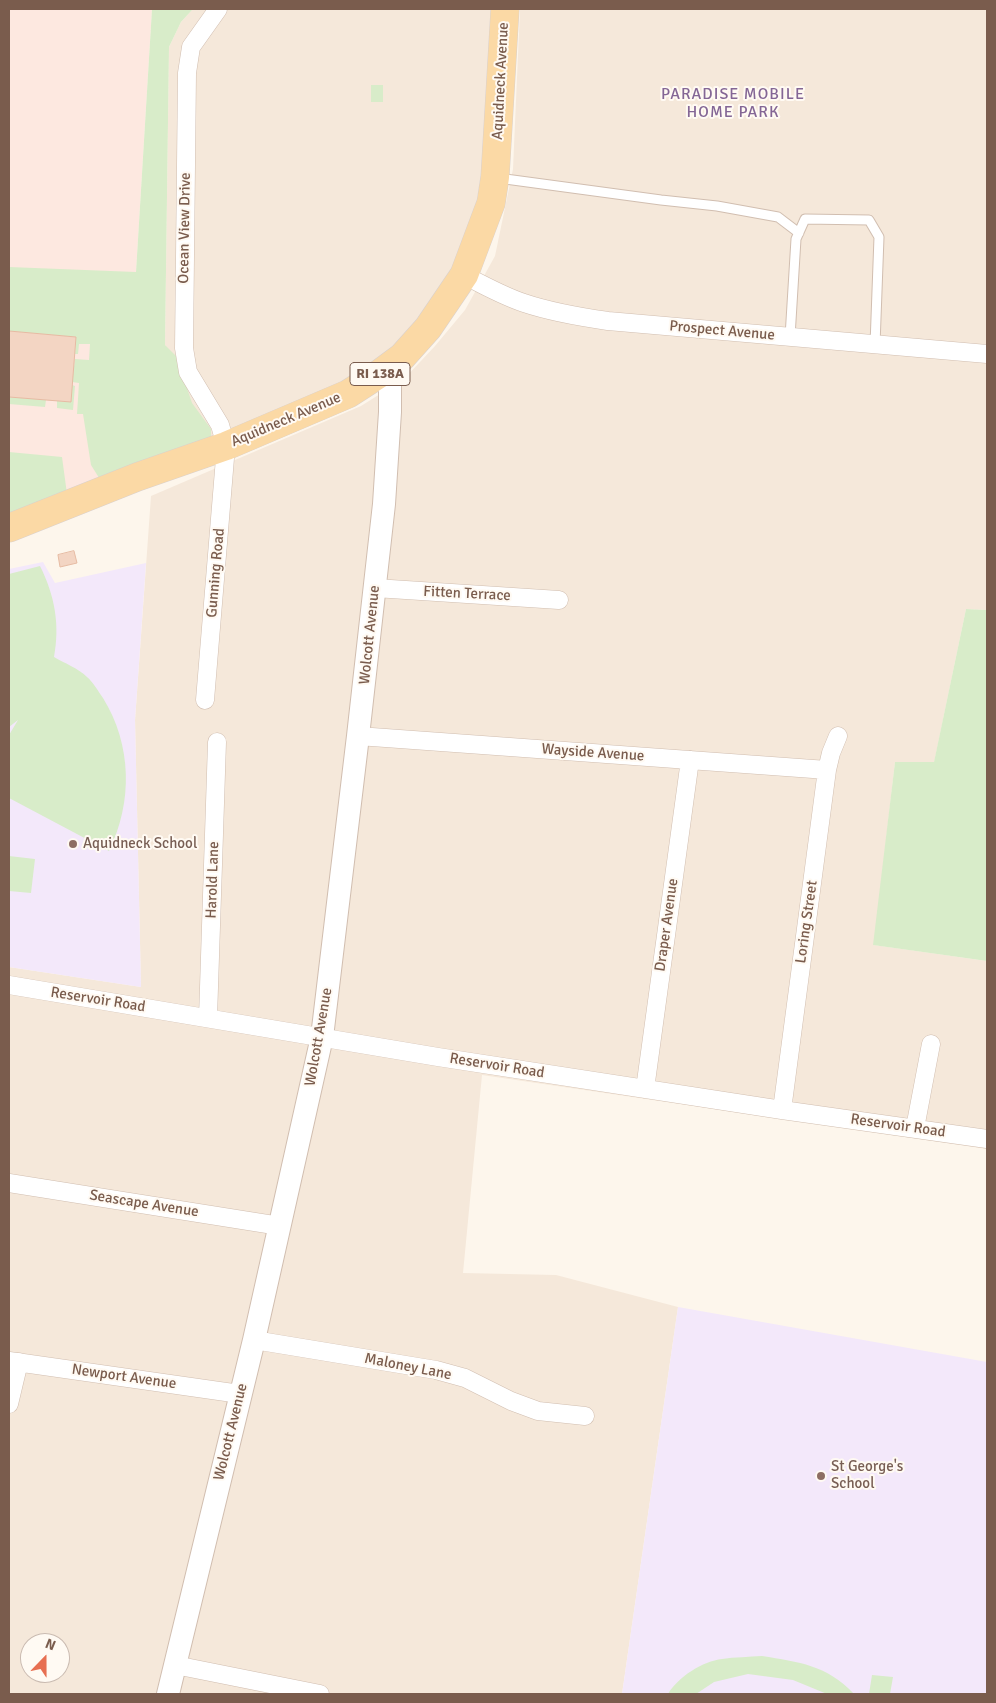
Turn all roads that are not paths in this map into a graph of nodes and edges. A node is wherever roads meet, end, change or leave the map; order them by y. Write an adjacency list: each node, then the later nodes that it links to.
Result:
1 (218, 9): 10 (street, Ocean View Drive)
2 (505, 9): 3 (main road, Aquidneck Avenue / RI 138A)
3 (495, 178): 4 (lane); 5 (main road, Aquidneck Avenue / RI 138A)
4 (799, 233): 6 (lane); 7 (lane)
5 (464, 275): 6 (street, Prospect Avenue); 9 (main road, Aquidneck Avenue / RI 138A)
6 (790, 337): 7 (street, Prospect Avenue)
7 (875, 344): 8 (street, Prospect Avenue)
8 (987, 354)
9 (390, 366): 10 (main road, Aquidneck Avenue / RI 138A); 12 (street, Wolcott Avenue)
10 (226, 446): 11 (main road, Aquidneck Avenue / RI 138A); 14 (street, Gunning Road)
11 (9, 528)
12 (375, 588): 13 (street, Fitten Terrace); 15 (street, Wolcott Avenue)
13 (559, 600)
14 (205, 700)
15 (358, 736): 18 (street, Wayside Avenue); 22 (street, Wolcott Avenue)
16 (838, 736): 19 (street, Loring Street)
17 (217, 742): 21 (street, Harold Lane)
18 (690, 760): 19 (street, Wayside Avenue); 24 (street, Draper Avenue)
19 (827, 770): 25 (street, Loring Street)
20 (9, 985): 21 (street, Reservoir Road)
21 (208, 1018): 22 (street, Reservoir Road)
22 (322, 1037): 24 (street, Reservoir Road); 29 (street, Wolcott Avenue)
23 (931, 1044): 26 (street)
24 (645, 1089): 25 (street, Reservoir Road)
25 (782, 1110): 26 (street, Reservoir Road)
26 (915, 1128): 27 (street, Reservoir Road)
27 (987, 1139)
28 (9, 1182): 29 (street, Seascape Avenue)
29 (280, 1226): 30 (street, Wolcott Avenue)
30 (254, 1340): 32 (street, Wolcott Avenue); 34 (street, Maloney Lane)
31 (14, 1362): 32 (street, Newport Avenue); 33 (street)
32 (240, 1394): 35 (street, Wolcott Avenue)
33 (9, 1404)
34 (585, 1416)
35 (175, 1664): 36 (street, Wolcott Avenue); 37 (street)
36 (168, 1694)
37 (320, 1694)

